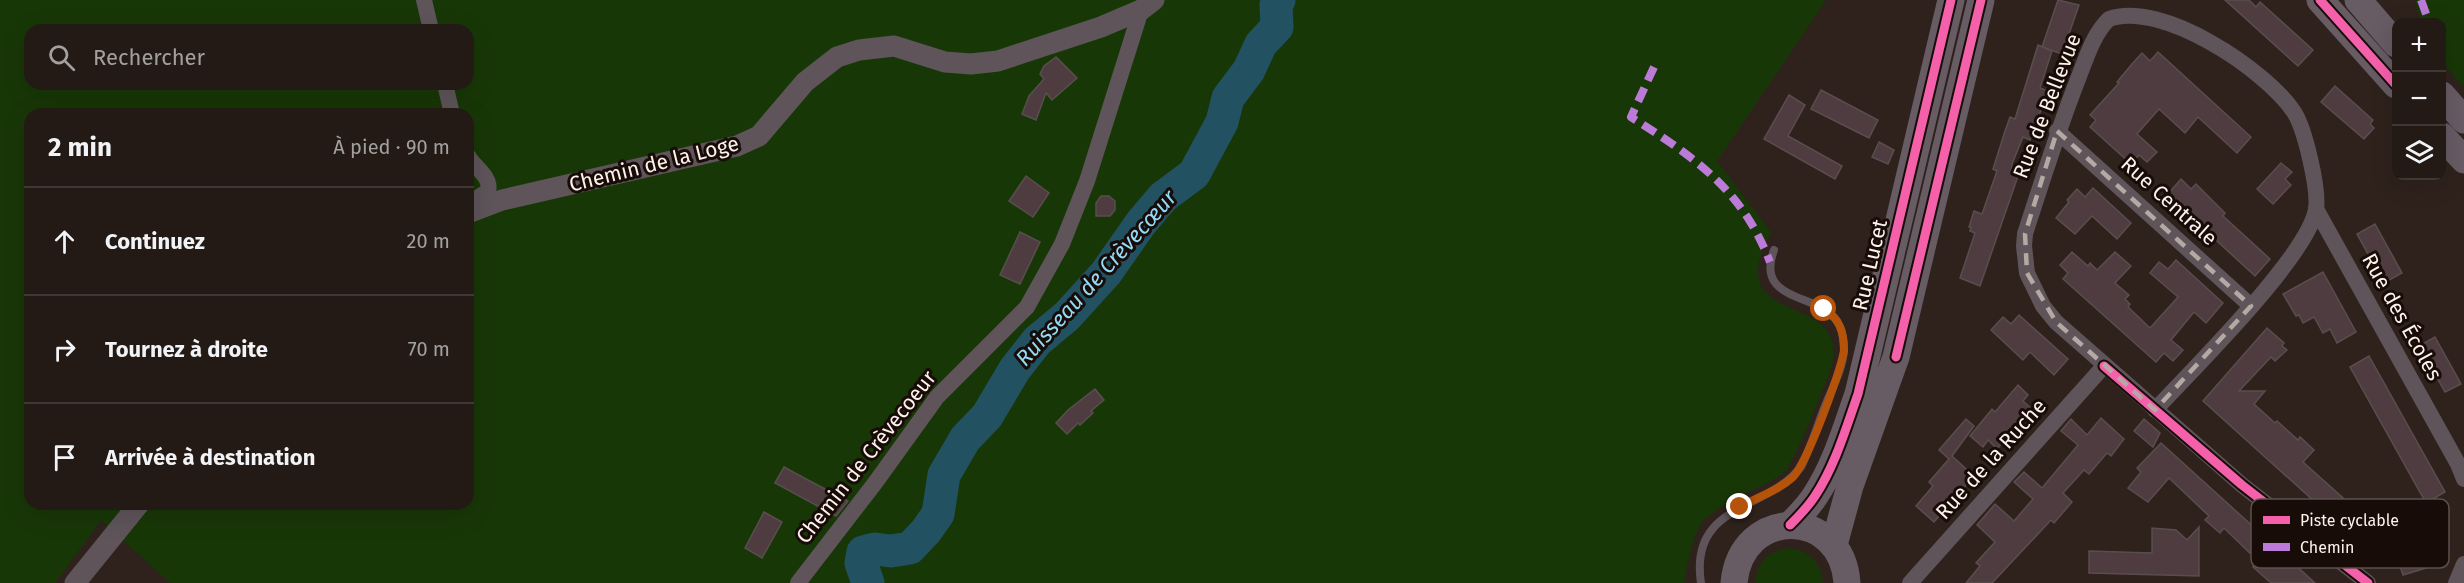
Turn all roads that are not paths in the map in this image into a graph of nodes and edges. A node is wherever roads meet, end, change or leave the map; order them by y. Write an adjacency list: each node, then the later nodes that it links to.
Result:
1 (424, 0): 7 (street)
2 (1951, 0): 28 (main road, Rue Lucet)
3 (1981, 0): 29 (main road)
4 (2320, 0): 9 (main road)
5 (2358, 0): 8 (main road)
6 (1147, 5): 20 (street, Chemin de la Loge); 33 (street, Chemin de Crèvecoeur)
7 (430, 24)
8 (2392, 38)
9 (2392, 80)
10 (446, 90): 12 (street)
11 (2446, 100): 13 (main road)
12 (451, 108)
13 (2464, 120)
14 (2057, 130): 19 (street, Rue de Bellevue); 22 (street, Rue Centrale); 23 (street, Rue de Bellevue)
15 (2446, 140): 16 (main road)
16 (2464, 160)
17 (474, 165): 18 (street)
18 (474, 200)
19 (2316, 209): 22 (street, Rue de Bellevue); 25 (street, Rue des Écoles)
20 (474, 211)
21 (1774, 250): 34 (lane)
22 (2251, 306): 24 (street, Rue de Bellevue)
23 (2104, 366): 24 (street, Rue de Bellevue); 37 (street, Rue de la Ruche)
24 (2155, 410): 26 (street)
25 (2464, 479)
26 (2260, 499)
27 (134, 510): 32 (street)
28 (1790, 525): 29 (main road); 35 (main road)
29 (1834, 545): 36 (main road)
30 (2464, 564): 39 (street)
31 (2349, 568): 38 (street)
32 (75, 583)
33 (798, 583)
34 (1701, 583)
35 (1734, 583)
36 (1847, 583)
37 (1911, 583)
38 (2368, 583)
39 (2456, 583)

